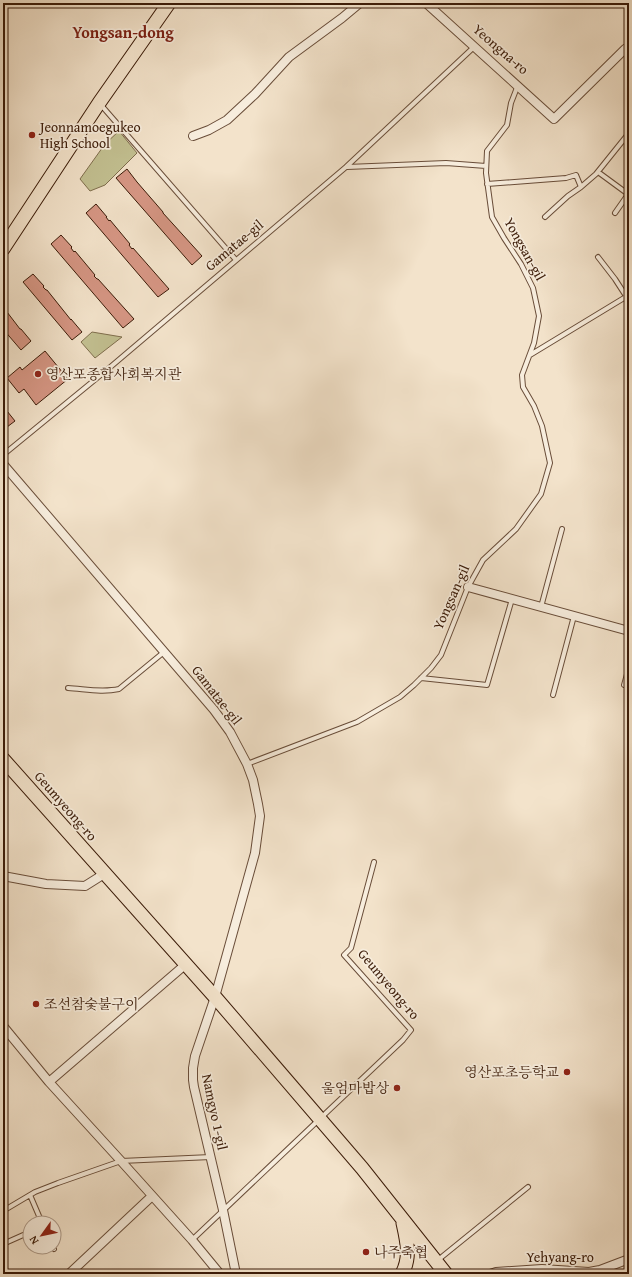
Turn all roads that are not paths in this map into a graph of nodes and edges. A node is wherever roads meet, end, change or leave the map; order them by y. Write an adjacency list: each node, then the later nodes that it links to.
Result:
1 (169, 3): 7 (main road)
2 (360, 3): 9 (street)
3 (426, 3): 4 (street, Yeongna-ro)
4 (474, 47): 6 (street, Yeongna-ro); 11 (lane, Gamatae-gil)
5 (627, 50): 6 (street, Yeongna-ro)
6 (518, 85): 10 (lane, Yongsan-gil)
7 (99, 103): 18 (main road); 20 (lane)
8 (629, 133): 12 (lane)
9 (193, 136)
10 (486, 166): 11 (lane); 13 (lane, Yongsan-gil)
11 (346, 167): 20 (lane, Gamatae-gil)
12 (598, 172): 14 (lane); 15 (lane)
13 (487, 184): 14 (lane); 22 (lane, Yongsan-gil)
14 (581, 187): 17 (lane)
15 (629, 194): 16 (lane)
16 (614, 213)
17 (545, 217)
18 (3, 249)
19 (598, 257): 21 (lane)
20 (236, 260): 23 (lane, Gamatae-gil)
21 (628, 296): 22 (lane)
22 (530, 355): 26 (lane, Yongsan-gil)
23 (3, 454)
24 (3, 464): 31 (street, Gamatae-gil)
25 (562, 529): 28 (lane)
26 (468, 587): 27 (street); 33 (lane, Yongsan-gil)
27 (512, 599): 28 (street); 33 (lane)
28 (541, 607): 29 (street)
29 (574, 616): 30 (street); 36 (lane)
30 (629, 631)
31 (164, 652): 35 (lane); 38 (street, Gamatae-gil)
32 (629, 667): 34 (lane)
33 (421, 678): 38 (lane, Yongsan-gil)
34 (624, 685)
35 (68, 688)
36 (553, 695)
37 (3, 759): 40 (main road, Geumyeong-ro)
38 (247, 764): 43 (street, Gamatae-gil)
39 (374, 862): 46 (lane, Geumyeong-ro)
40 (104, 874): 41 (street); 42 (main road, Geumyeong-ro)
41 (3, 876)
42 (186, 964): 43 (main road, Geumyeong-ro); 45 (street)
43 (215, 997): 46 (main road, Geumyeong-ro); 47 (street, Namgyo 1-gil)
44 (3, 1026): 45 (street)
45 (48, 1082): 48 (street)
46 (319, 1118): 52 (lane); 55 (main road, Geumyeong-ro)
47 (211, 1157): 48 (lane); 52 (street, Namgyo 1-gil)
48 (121, 1161): 50 (lane); 51 (street)
49 (528, 1187): 60 (lane)
50 (30, 1195): 53 (lane); 54 (lane)
51 (152, 1196): 57 (street); 61 (street)
52 (223, 1210): 57 (lane); 63 (street, Namgyo 1-gil)
53 (3, 1211)
54 (39, 1215)
55 (402, 1219): 60 (main road, Geumyeong-ro); 64 (main road)
56 (22, 1236): 58 (lane)
57 (192, 1240): 62 (street)
58 (3, 1244)
59 (629, 1259): 66 (street, Yehyang-ro)
60 (436, 1262): 65 (main road, Geumyeong-ro)
61 (69, 1274)
62 (220, 1274)
63 (236, 1274)
64 (402, 1274)
65 (446, 1274)
66 (490, 1274)

